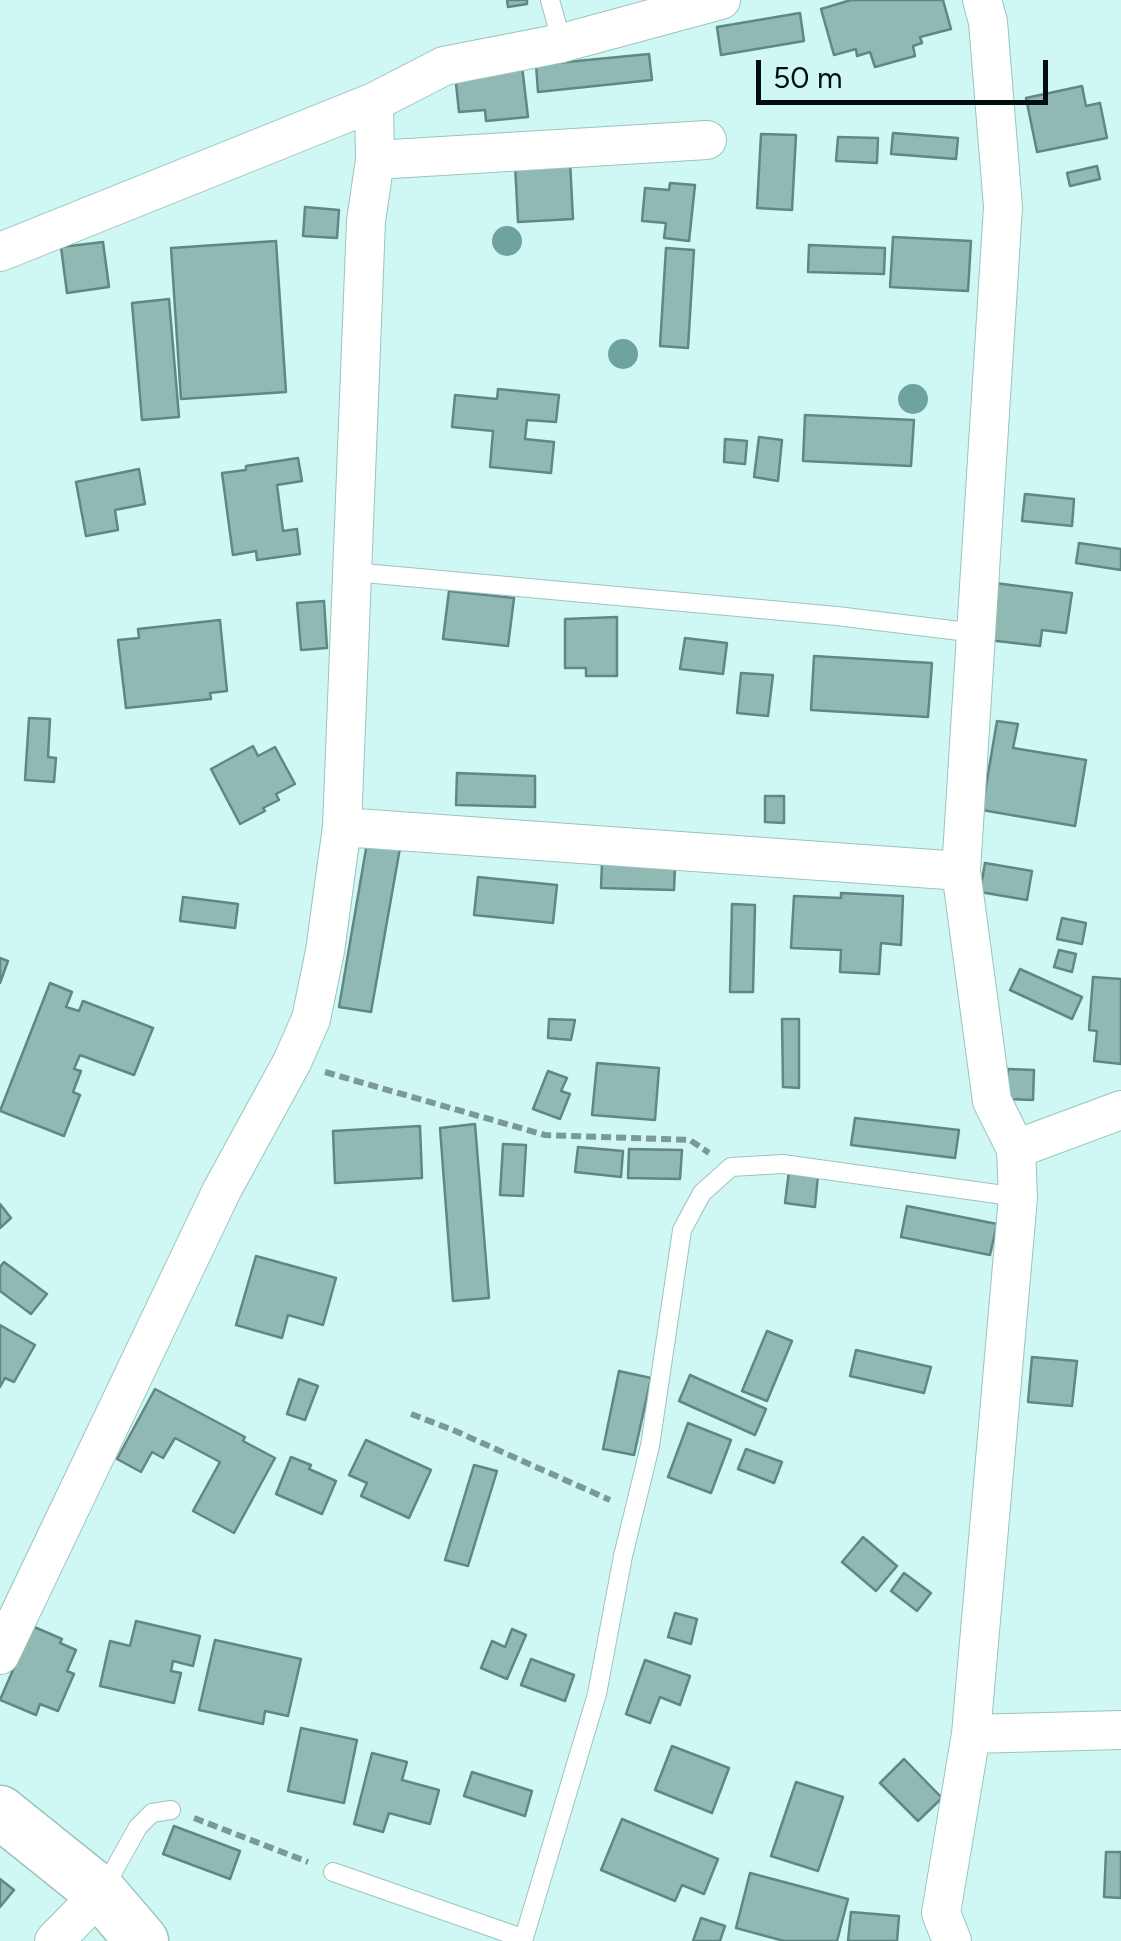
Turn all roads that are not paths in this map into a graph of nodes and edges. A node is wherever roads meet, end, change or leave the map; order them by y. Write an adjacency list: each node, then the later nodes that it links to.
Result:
1 (550, 0): 4 (lane)
2 (721, 0): 4 (street)
3 (982, 0): 10 (street)
4 (562, 43): 5 (street)
5 (374, 102): 7 (street); 8 (street)
6 (708, 140): 7 (street)
7 (374, 160): 9 (street)
8 (0, 252)
9 (353, 572): 10 (lane); 11 (street)
10 (976, 634): 12 (street)
11 (342, 827): 12 (street); 16 (street)
12 (961, 871): 14 (street)
13 (1121, 1110): 14 (street)
14 (1016, 1149): 15 (street)
15 (1018, 1197): 18 (street); 23 (lane)
16 (0, 1655)
17 (1121, 1730): 18 (street)
18 (972, 1734): 26 (street)
19 (171, 1810): 22 (lane)
20 (0, 1812): 22 (main road)
21 (333, 1872): 23 (lane)
22 (101, 1893): 24 (street); 25 (main road)
23 (522, 1940)
24 (54, 1941)
25 (142, 1941)
26 (952, 1941)

